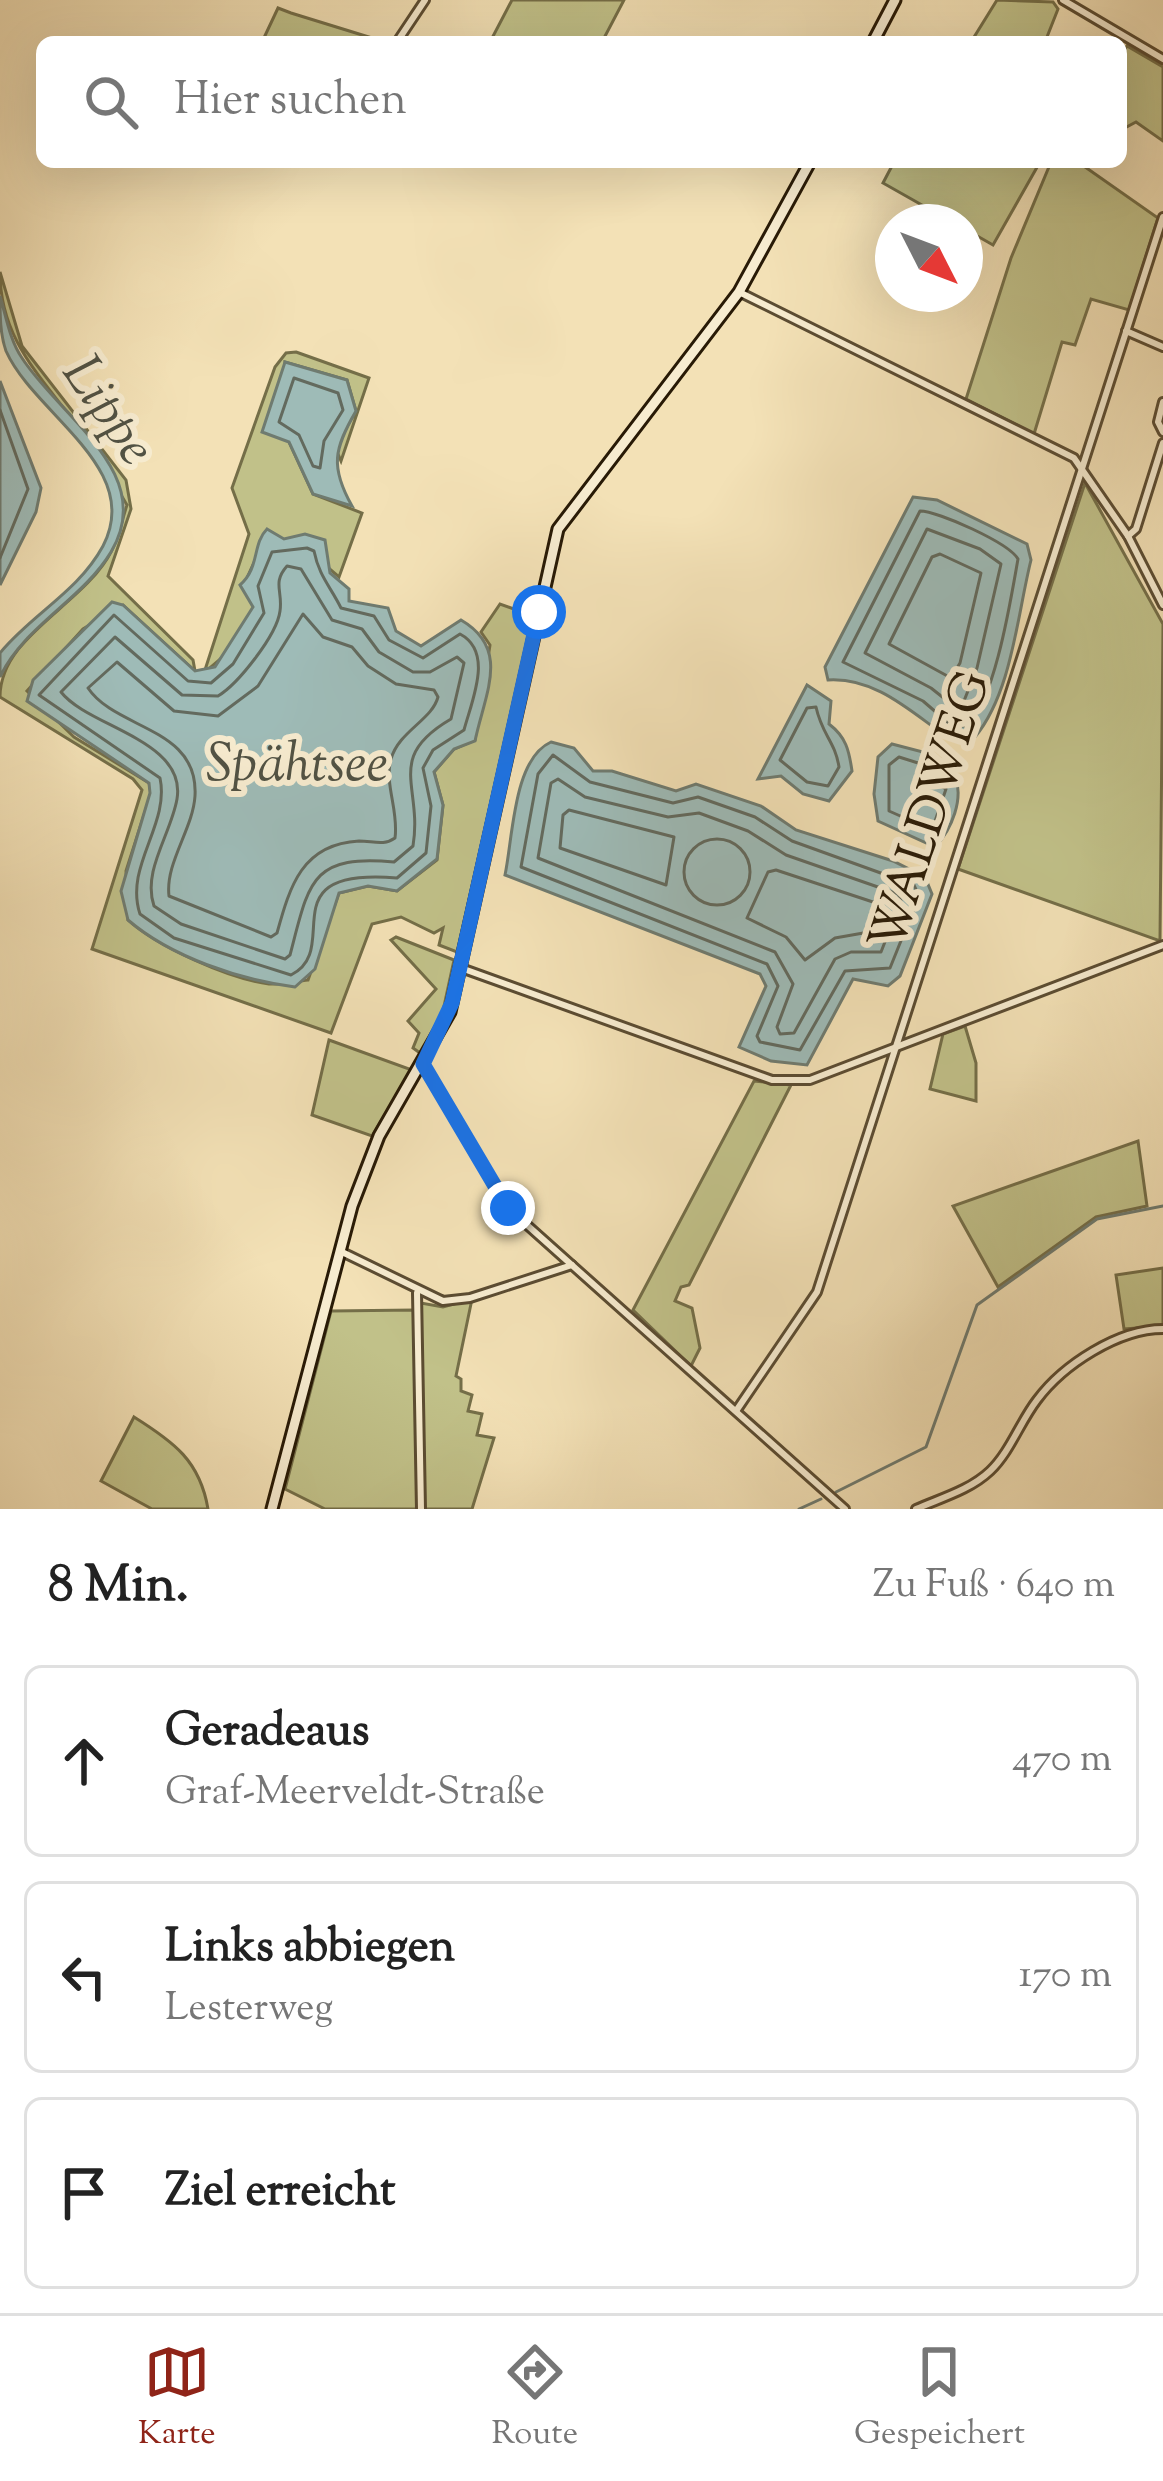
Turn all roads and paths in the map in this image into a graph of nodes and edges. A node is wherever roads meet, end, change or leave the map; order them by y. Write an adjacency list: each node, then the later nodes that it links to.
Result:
1 (425, 0): 4 (street)
2 (895, 0): 5 (main road)
3 (1063, 0): 6 (street)
4 (401, 36)
5 (876, 36)
6 (1124, 36)
7 (1127, 38): 8 (street)
8 (1163, 59)
9 (807, 168): 11 (main road)
10 (1163, 217): 12 (street, WALDWEG)
11 (739, 292): 17 (street); 21 (main road)
12 (1126, 332): 13 (street); 17 (street, WALDWEG)
13 (1163, 347)
14 (1163, 402): 15 (street)
15 (1163, 431)
16 (1163, 443): 18 (street)
17 (1083, 464): 18 (street); 22 (street, WALDWEG)
18 (1128, 536): 19 (street)
19 (1163, 605)
20 (1163, 945): 22 (street)
21 (460, 968): 22 (street); 23 (main road)
22 (896, 1049): 28 (street, WALDWEG)
23 (423, 1064): 24 (main road); 25 (street)
24 (340, 1251): 26 (street); 29 (main road)
25 (572, 1265): 26 (street); 28 (street)
26 (417, 1293): 30 (street)
27 (1163, 1329): 32 (street)
28 (736, 1411): 31 (street)
29 (272, 1509)
30 (422, 1509)
31 (845, 1509)
32 (916, 1509)

